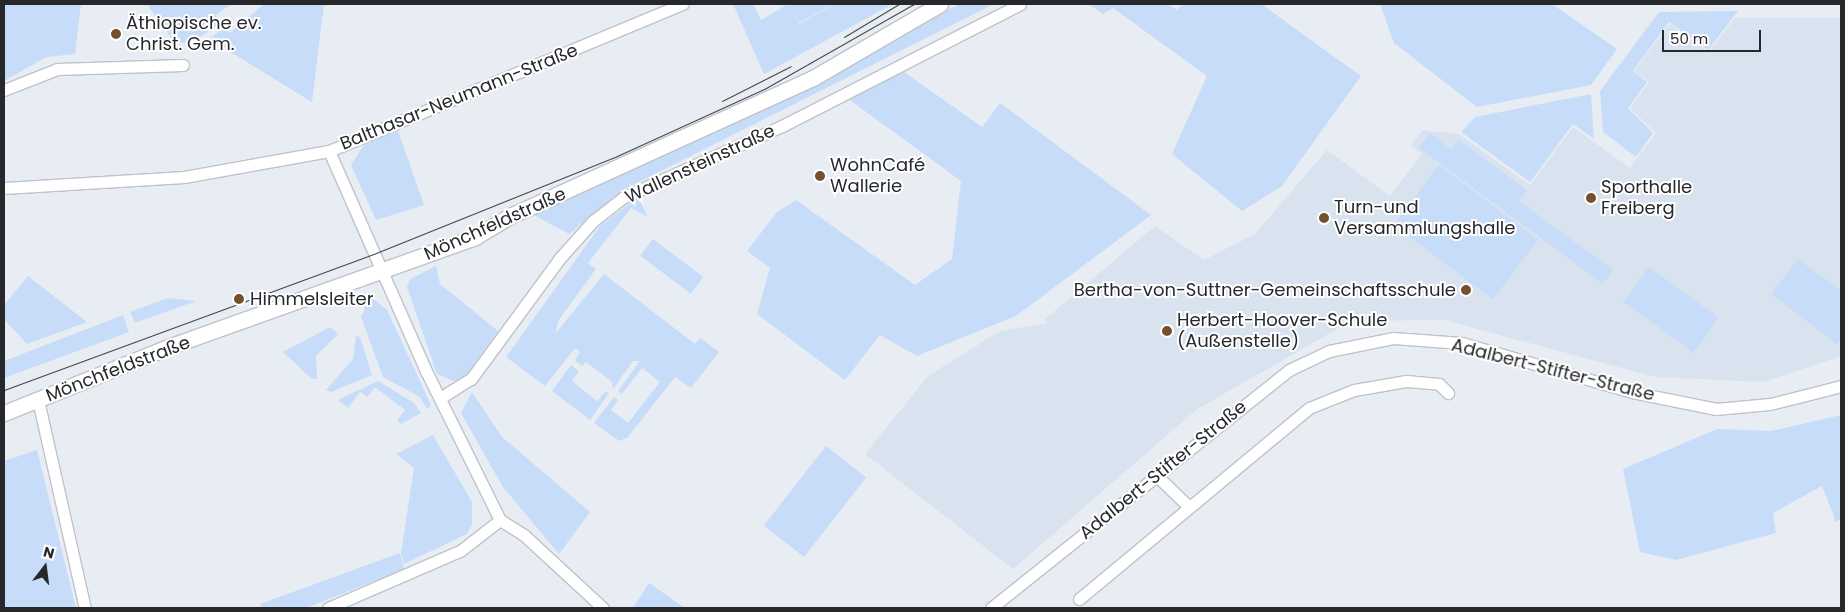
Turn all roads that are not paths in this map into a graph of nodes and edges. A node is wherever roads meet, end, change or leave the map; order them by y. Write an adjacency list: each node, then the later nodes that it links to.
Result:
1 (683, 4): 6 (street, Balthasar-Neumann-Straße)
2 (940, 4): 8 (main road, Mönchfeldstraße)
3 (1020, 4): 11 (street, Wallensteinstraße)
4 (182, 65): 5 (street)
5 (4, 90)
6 (329, 151): 7 (street); 8 (street, Balthasar-Neumann-Straße)
7 (4, 188)
8 (385, 270): 11 (street); 12 (main road, Mönchfeldstraße)
9 (1841, 386): 14 (street, Adalbert-Stifter-Straße)
10 (1448, 393): 15 (street)
11 (440, 398): 16 (street)
12 (38, 400): 13 (main road, Mönchfeldstraße); 18 (street)
13 (4, 412)
14 (1155, 474): 15 (street); 21 (street, Adalbert-Stifter-Straße)
15 (1188, 506): 17 (street)
16 (500, 520): 19 (street); 20 (street)
17 (1079, 599)
18 (85, 608)
19 (328, 608)
20 (603, 608)
21 (991, 608)

